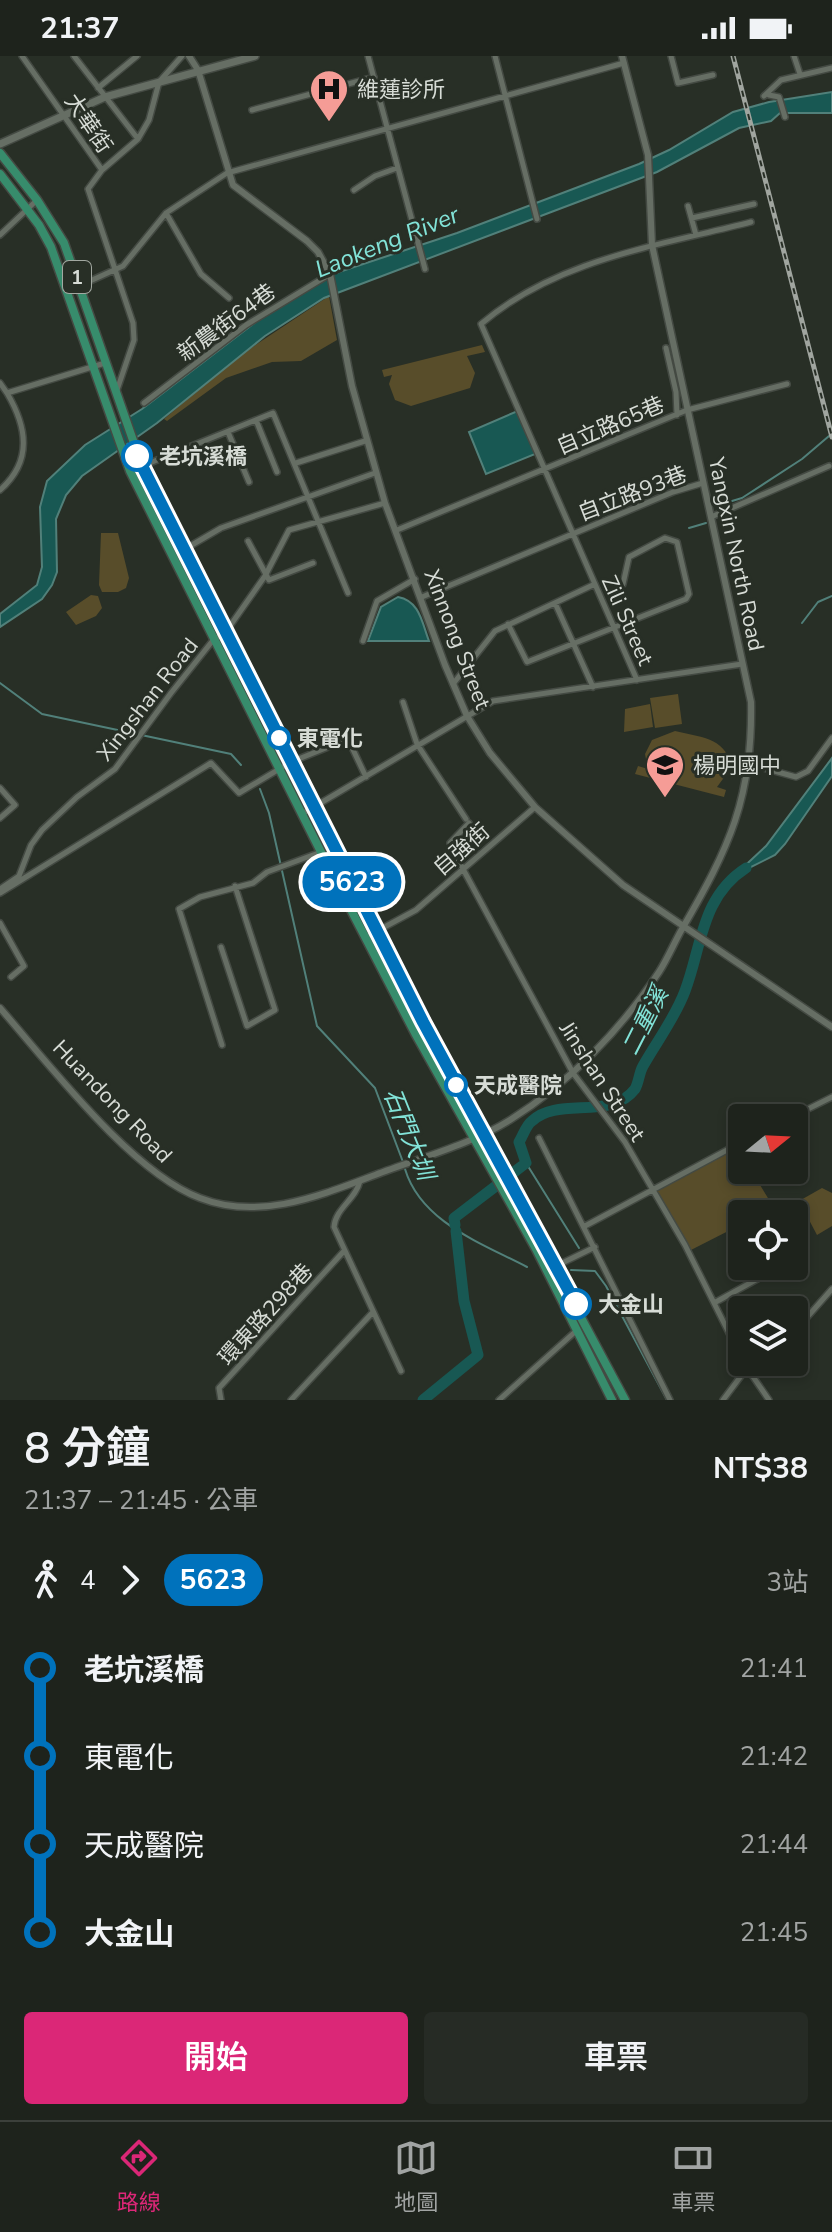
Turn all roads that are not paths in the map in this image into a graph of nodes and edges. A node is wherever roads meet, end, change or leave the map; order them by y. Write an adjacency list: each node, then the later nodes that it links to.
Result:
1 (22, 56): 22 (street, 大華街)
2 (74, 56): 18 (street)
3 (137, 56): 18 (street)
4 (182, 56): 17 (street)
5 (189, 56): 13 (street)
6 (255, 56): 13 (main road)
7 (368, 56): 16 (street)
8 (495, 56): 19 (street)
9 (671, 56): 15 (street)
10 (794, 56): 14 (street)
11 (623, 59): 19 (street); 43 (street, Yangxin North Road)
12 (832, 68): 14 (street)
13 (198, 70): 17 (main road); 30 (street)
14 (800, 74): 23 (street)
15 (713, 75)
16 (374, 77): 21 (street); 24 (street)
17 (159, 82): 20 (main road); 25 (street)
18 (98, 88): 20 (street)
19 (505, 96): 24 (street); 38 (street)
20 (105, 97): 22 (main road); 25 (street)
21 (252, 110)
22 (64, 113): 26 (main road); 29 (street, 大華街)
23 (785, 117)
24 (387, 129): 28 (street); 30 (street)
25 (138, 139): 29 (street)
26 (0, 144)
27 (0, 153): 33 (main road, 1)
28 (397, 168): 32 (street); 44 (street)
29 (102, 170): 45 (street)
30 (227, 173): 37 (street); 46 (street)
31 (0, 174): 36 (main road, 1)
32 (354, 190)
33 (37, 200): 36 (street); 47 (main road, 1)
34 (754, 204): 39 (street)
35 (688, 206): 39 (street)
36 (27, 208): 41 (street); 48 (main road, 1)
37 (166, 213): 45 (street); 49 (street)
38 (536, 218)
39 (692, 218): 42 (street)
40 (751, 222): 42 (street)
41 (0, 235)
42 (696, 235): 43 (street)
43 (652, 245): 58 (street, Yangxin North Road); 66 (street, Zili Street)
44 (425, 269)
45 (116, 272): 47 (street); 56 (street)
46 (330, 274): 57 (street, 新農街64巷); 62 (street, Xinnong Street)
47 (81, 286): 48 (street); 51 (main road, 1)
48 (68, 291): 52 (main road, 1)
49 (229, 298)
50 (666, 348): 59 (street)
51 (105, 363): 52 (street); 56 (main road, 1)
52 (92, 367): 55 (street); 67 (main road, 1)
53 (0, 383): 55 (street)
54 (787, 384): 58 (street, 自立路65巷)
55 (7, 393): 72 (street)
56 (115, 393): 64 (main road, 1)
57 (144, 403)
58 (687, 410): 59 (street, 自立路65巷); 71 (street, Yangxin North Road)
59 (677, 415): 66 (street, 自立路65巷)
60 (256, 420): 61 (street); 63 (street); 68 (street)
61 (228, 432): 64 (street); 70 (street)
62 (365, 441): 63 (street); 69 (street, Xinnong Street)
63 (296, 463): 73 (street)
64 (142, 466): 67 (street); 80 (main road, 1)
65 (829, 466): 75 (street)
66 (545, 469): 77 (street, 自立路65巷); 78 (street, Zili Street)
67 (130, 471): 92 (main road, 1)
68 (277, 472)
69 (375, 473): 73 (street); 74 (street, Xinnong Street)
70 (249, 482)
71 (703, 483): 75 (street, Yangxin North Road); 78 (street, 自立路93巷)
72 (0, 490)
73 (309, 496): 76 (street); 80 (street)
74 (385, 503): 76 (street); 77 (street, Xinnong Street)
75 (711, 517): 95 (street, Yangxin North Road)
76 (318, 521): 82 (street); 86 (street)
77 (397, 530): 83 (street, Xinnong Street)
78 (573, 533): 84 (street, Zili Street); 87 (street, 自立路93巷)
79 (248, 541): 82 (street)
80 (185, 549): 91 (main road, 1)
81 (313, 563): 82 (street)
82 (265, 576): 91 (street)
83 (416, 578): 87 (street, Xinnong Street); 93 (street)
84 (595, 584): 88 (street); 90 (street, Zili Street)
85 (623, 584): 90 (street)
86 (348, 593)
87 (422, 597): 97 (street, Xinnong Street)
88 (555, 603): 89 (street); 94 (street)
89 (508, 624): 94 (street); 97 (street)
90 (614, 626): 94 (street); 96 (street, Zili Street)
91 (225, 633): 92 (street, Xingshan Road); 103 (main road, 1)
92 (214, 639): 105 (main road, 1); 115 (street, Xingshan Road)
93 (363, 641)
94 (574, 643): 98 (street)
95 (742, 664): 96 (street); 104 (street, Yangxin North Road)
96 (637, 680): 98 (street, Zili Street)
97 (453, 684): 100 (street, Xinnong Street)
98 (593, 687): 100 (street, Zili Street)
99 (403, 702): 102 (street)
100 (467, 716): 102 (street, Zili Street); 109 (street, Xinnong Street)
101 (832, 738): 104 (street)
102 (417, 744): 106 (street, Zili Street); 113 (street, Jinshan Street)
103 (291, 762): 105 (street); 106 (street); 108 (main road, 1)
104 (749, 764): 117 (street, Yangxin North Road)
105 (281, 768): 110 (main road, 1); 115 (street)
106 (366, 777): 108 (street, Zili Street)
107 (0, 788): 111 (street)
108 (314, 807): 110 (street, Zili Street); 118 (main road, 1)
109 (535, 807): 113 (street, 自強街); 117 (street, Xinnong Street)
110 (302, 814): 112 (main road, 1)
111 (0, 818)
112 (321, 852): 114 (street); 119 (main road, 1)
113 (463, 869): 118 (street, 自強街); 125 (street, Jinshan Street)
114 (235, 886): 120 (street); 124 (street)
115 (0, 891)
116 (0, 923): 121 (street)
117 (683, 927): 123 (street, Xinnong Street); 125 (street, Huandong Road)
118 (377, 932): 119 (street, 自強街); 128 (main road, 1)
119 (365, 937): 129 (main road, 1)
120 (221, 947)
121 (11, 977)
122 (0, 1008): 132 (street, Huandong Road)
123 (832, 1027)
124 (222, 1045)
125 (573, 1073): 128 (street, Huandong Road); 133 (street, Jinshan Street)
126 (832, 1097): 127 (street)
127 (808, 1109)
128 (484, 1133): 129 (street, Huandong Road); 137 (main road, 1)
129 (473, 1137): 132 (street, Huandong Road); 143 (main road, 1)
130 (539, 1138): 134 (street)
131 (728, 1150): 133 (street)
132 (360, 1181): 136 (street)
133 (652, 1191): 134 (street); 140 (street, Jinshan Street)
134 (585, 1226): 135 (street)
135 (595, 1247): 137 (street); 154 (street)
136 (344, 1251): 141 (street); 150 (street, 環東路298巷)
137 (556, 1266): 143 (main road, 1)
138 (756, 1280): 140 (street)
139 (831, 1291): 142 (street)
140 (714, 1303): 144 (street, Jinshan Street)
141 (373, 1312): 145 (street); 151 (street)
142 (808, 1316)
143 (583, 1326): 148 (main road, 1); 149 (main road, 1); 152 (street)
144 (728, 1331)
145 (401, 1371)
146 (737, 1376): 155 (street)
147 (753, 1376): 156 (street, Jinshan Street)
148 (620, 1390): 149 (main road); 153 (main road, 1)
149 (611, 1397)
150 (221, 1400)
151 (291, 1400)
152 (499, 1400)
153 (625, 1400)
154 (670, 1400)
155 (723, 1400)
156 (769, 1400)

